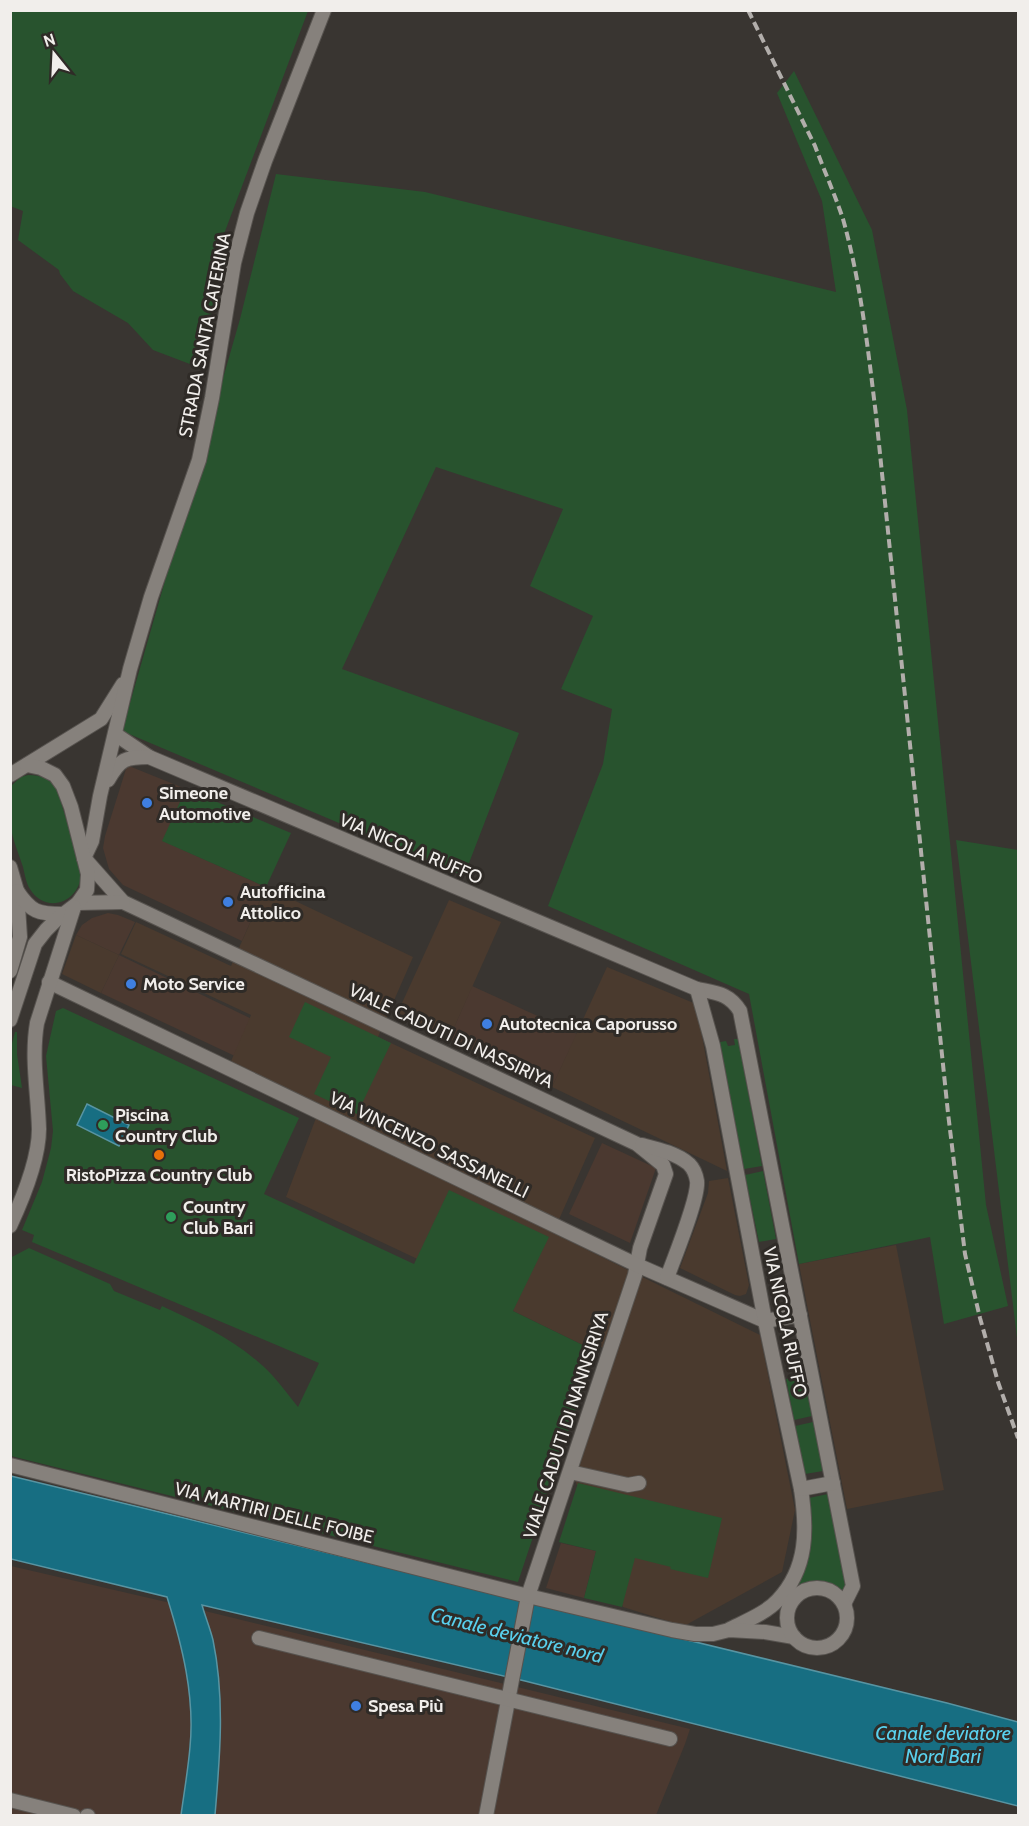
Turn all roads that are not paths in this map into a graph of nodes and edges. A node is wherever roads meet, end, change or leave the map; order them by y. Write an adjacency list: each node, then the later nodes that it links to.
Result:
1 (324, 10): 2 (street, STRADA SANTA CATERINA)
2 (130, 669): 3 (street, STRADA SANTA CATERINA); 5 (street, STRADA SANTA CATERINA)
3 (115, 734): 4 (street, VIA NICOLA RUFFO); 7 (street, STRADA SANTA CATERINA)
4 (149, 757): 7 (street); 14 (street, VIA NICOLA RUFFO)
5 (27, 765): 6 (street, STRADA SANTA CATERINA); 8 (street, STRADA SANTA CATERINA)
6 (10, 775)
7 (100, 796): 8 (street, STRADA SANTA CATERINA)
8 (84, 858): 10 (street); 11 (street, STRADA SANTA CATERINA)
9 (13, 882): 11 (street); 12 (street)
10 (123, 902): 11 (street); 16 (street, VIALE CADUTI DI NASSIRIYA)
11 (72, 908): 13 (street, STRADA SANTA CATERINA); 15 (street, STRADA SANTA CATERINA)
12 (10, 971)
13 (49, 982): 17 (street, STRADA SANTA CATERINA); 18 (street, VIA VINCENZO SASSANELLI)
14 (697, 989): 20 (street, VIA NICOLA RUFFO); 21 (street, VIA NICOLA RUFFO)
15 (10, 1020)
16 (637, 1144): 18 (street, VIALE CADUTI DI NASSIRIYA); 19 (street)
17 (10, 1226)
18 (637, 1265): 19 (street, VIA VINCENZO SASSANELLI); 23 (street, VIALE CADUTI DI NANNSIRIYA)
19 (667, 1278): 21 (street, VIA VINCENZO SASSANELLI)
20 (800, 1315): 21 (street); 25 (street, VIA NICOLA RUFFO)
21 (765, 1321): 26 (street, VIA NICOLA RUFFO)
22 (10, 1465): 28 (street, VIA MARTIRI DELLE FOIBE)
23 (570, 1472): 24 (street); 28 (street, VIALE CADUTI DI NANNSIRIYA)
24 (639, 1483)
25 (833, 1483): 26 (street); 31 (street, VIA NICOLA RUFFO)
26 (801, 1489): 27 (street, VIA NICOLA RUFFO)
27 (790, 1582): 29 (street, VIA NICOLA RUFFO); 30 (street)
28 (528, 1596): 32 (street, VIA MARTIRI DELLE FOIBE); 35 (street)
29 (778, 1600): 30 (street); 32 (street, VIA NICOLA RUFFO)
30 (794, 1600): 31 (street); 33 (street)
31 (844, 1604): 33 (street)
32 (729, 1630): 33 (street)
33 (794, 1637)
34 (259, 1638): 35 (street)
35 (509, 1692): 36 (street); 39 (street)
36 (670, 1739)
37 (10, 1800): 38 (street)
38 (74, 1815)
39 (486, 1815)

